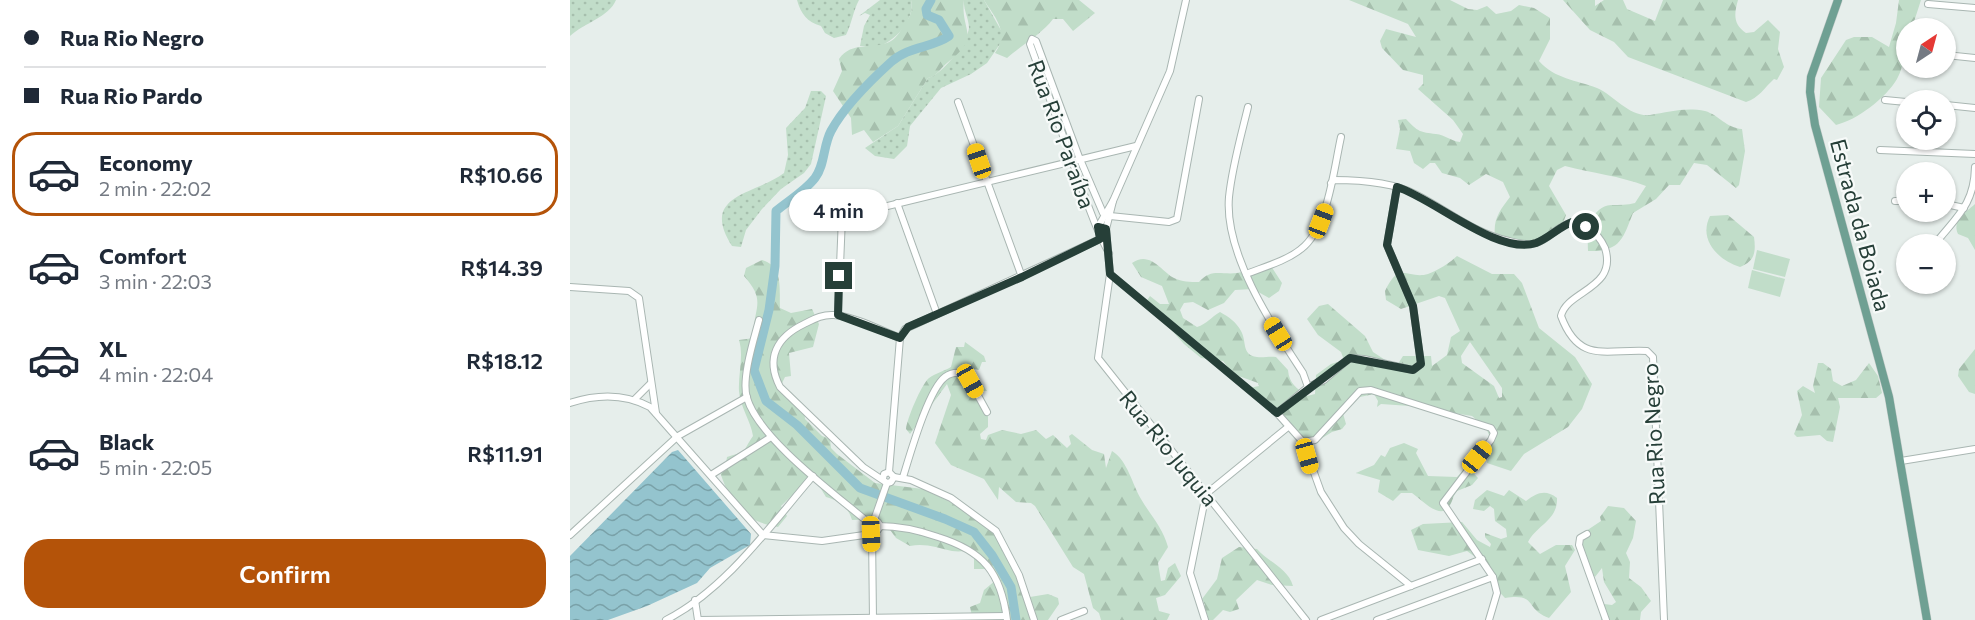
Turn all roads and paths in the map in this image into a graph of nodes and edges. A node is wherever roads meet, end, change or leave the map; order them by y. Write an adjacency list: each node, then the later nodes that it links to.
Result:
1 (1186, 0): 15 (street)
2 (1838, 0): 58 (main road, Estrada da Boiada)
3 (1928, 4): 4 (street)
4 (1975, 8)
5 (1956, 56): 6 (street)
6 (1975, 58)
7 (1199, 99): 29 (street)
8 (1885, 100): 9 (street)
9 (1896, 101)
10 (958, 102): 20 (street)
11 (1956, 106): 13 (street)
12 (1248, 107): 38 (street)
13 (1975, 108)
14 (1341, 137): 21 (street)
15 (1136, 146): 18 (street); 23 (street)
16 (1880, 150): 17 (street)
17 (1975, 154)
18 (1075, 158): 18 (street, Rua Rio Paraíba); 20 (street); 28 (street, Rua Rio Paraíba); 31 (street, Rua Rio Paraíba)
19 (1975, 167): 27 (street)
20 (986, 180): 25 (street); 39 (street)
21 (1331, 183): 22 (street, Rua Rio Negro); 38 (street)
22 (1397, 187): 46 (street); 87 (street, Rua Rio Negro)
23 (1113, 201): 28 (street); 29 (street)
24 (832, 202): 30 (street)
25 (897, 203): 30 (street); 41 (street)
26 (1956, 206): 27 (street)
27 (1964, 208): 33 (street)
28 (1103, 213): 29 (street); 31 (street)
29 (1111, 216): 32 (street)
30 (842, 217): 42 (street)
31 (1098, 227): 32 (street); 34 (street, Rua Rio Paraíba)
32 (1106, 229): 35 (street, Rua Rio Paraíba)
33 (1943, 234)
34 (1100, 239): 36 (street, Rua Rio Juquia); 39 (street)
35 (1108, 240): 36 (street, Rua Rio Juquia)
36 (1109, 254): 37 (street, Rua Rio Juquia)
37 (1110, 274): 52 (street); 64 (street, Rua Rio Juquia)
38 (1246, 274): 46 (street)
39 (1022, 277): 41 (street)
40 (570, 287): 45 (street)
41 (937, 314): 44 (street)
42 (838, 315): 44 (street); 63 (street)
43 (759, 320): 47 (street)
44 (900, 338): 60 (street)
45 (650, 384): 48 (street); 51 (street)
46 (1308, 387): 52 (street)
47 (747, 397): 54 (street); 55 (street)
48 (634, 400): 49 (street); 51 (street)
49 (570, 403)
50 (987, 412): 62 (street)
51 (656, 413): 54 (street)
52 (1277, 413): 53 (street)
53 (1288, 426): 56 (street); 64 (street)
54 (678, 436): 59 (street); 68 (street)
55 (771, 437): 59 (street); 61 (street)
56 (1303, 442): 70 (street); 72 (street)
57 (1975, 449): 58 (street)
58 (1901, 461): 88 (main road, Estrada da Boiada)
59 (711, 475): 69 (street)
60 (891, 475): 62 (street); 63 (street)
61 (813, 476): 65 (street); 69 (street)
62 (903, 477): 79 (street)
63 (885, 481): 65 (street)
64 (1206, 494): 81 (street); 82 (street, Rua Rio Juquia)
65 (874, 523): 66 (street); 75 (street)
66 (871, 532): 69 (street); 76 (street)
67 (1587, 534): 86 (street)
68 (570, 535)
69 (763, 535): 73 (street)
70 (1482, 558): 71 (street); 72 (street)
71 (1493, 577): 84 (street); 85 (street)
72 (1411, 586): 83 (street)
73 (695, 600): 77 (street); 78 (street)
74 (1084, 611): 80 (street)
75 (1006, 618): 76 (street)
76 (873, 619): 78 (street)
77 (666, 620)
78 (698, 620)
79 (1034, 620)
80 (1060, 620)
81 (1205, 620)
82 (1306, 620)
83 (1321, 620)
84 (1377, 620)
85 (1489, 620)
86 (1606, 620)
87 (1664, 620)
88 (1926, 620)

